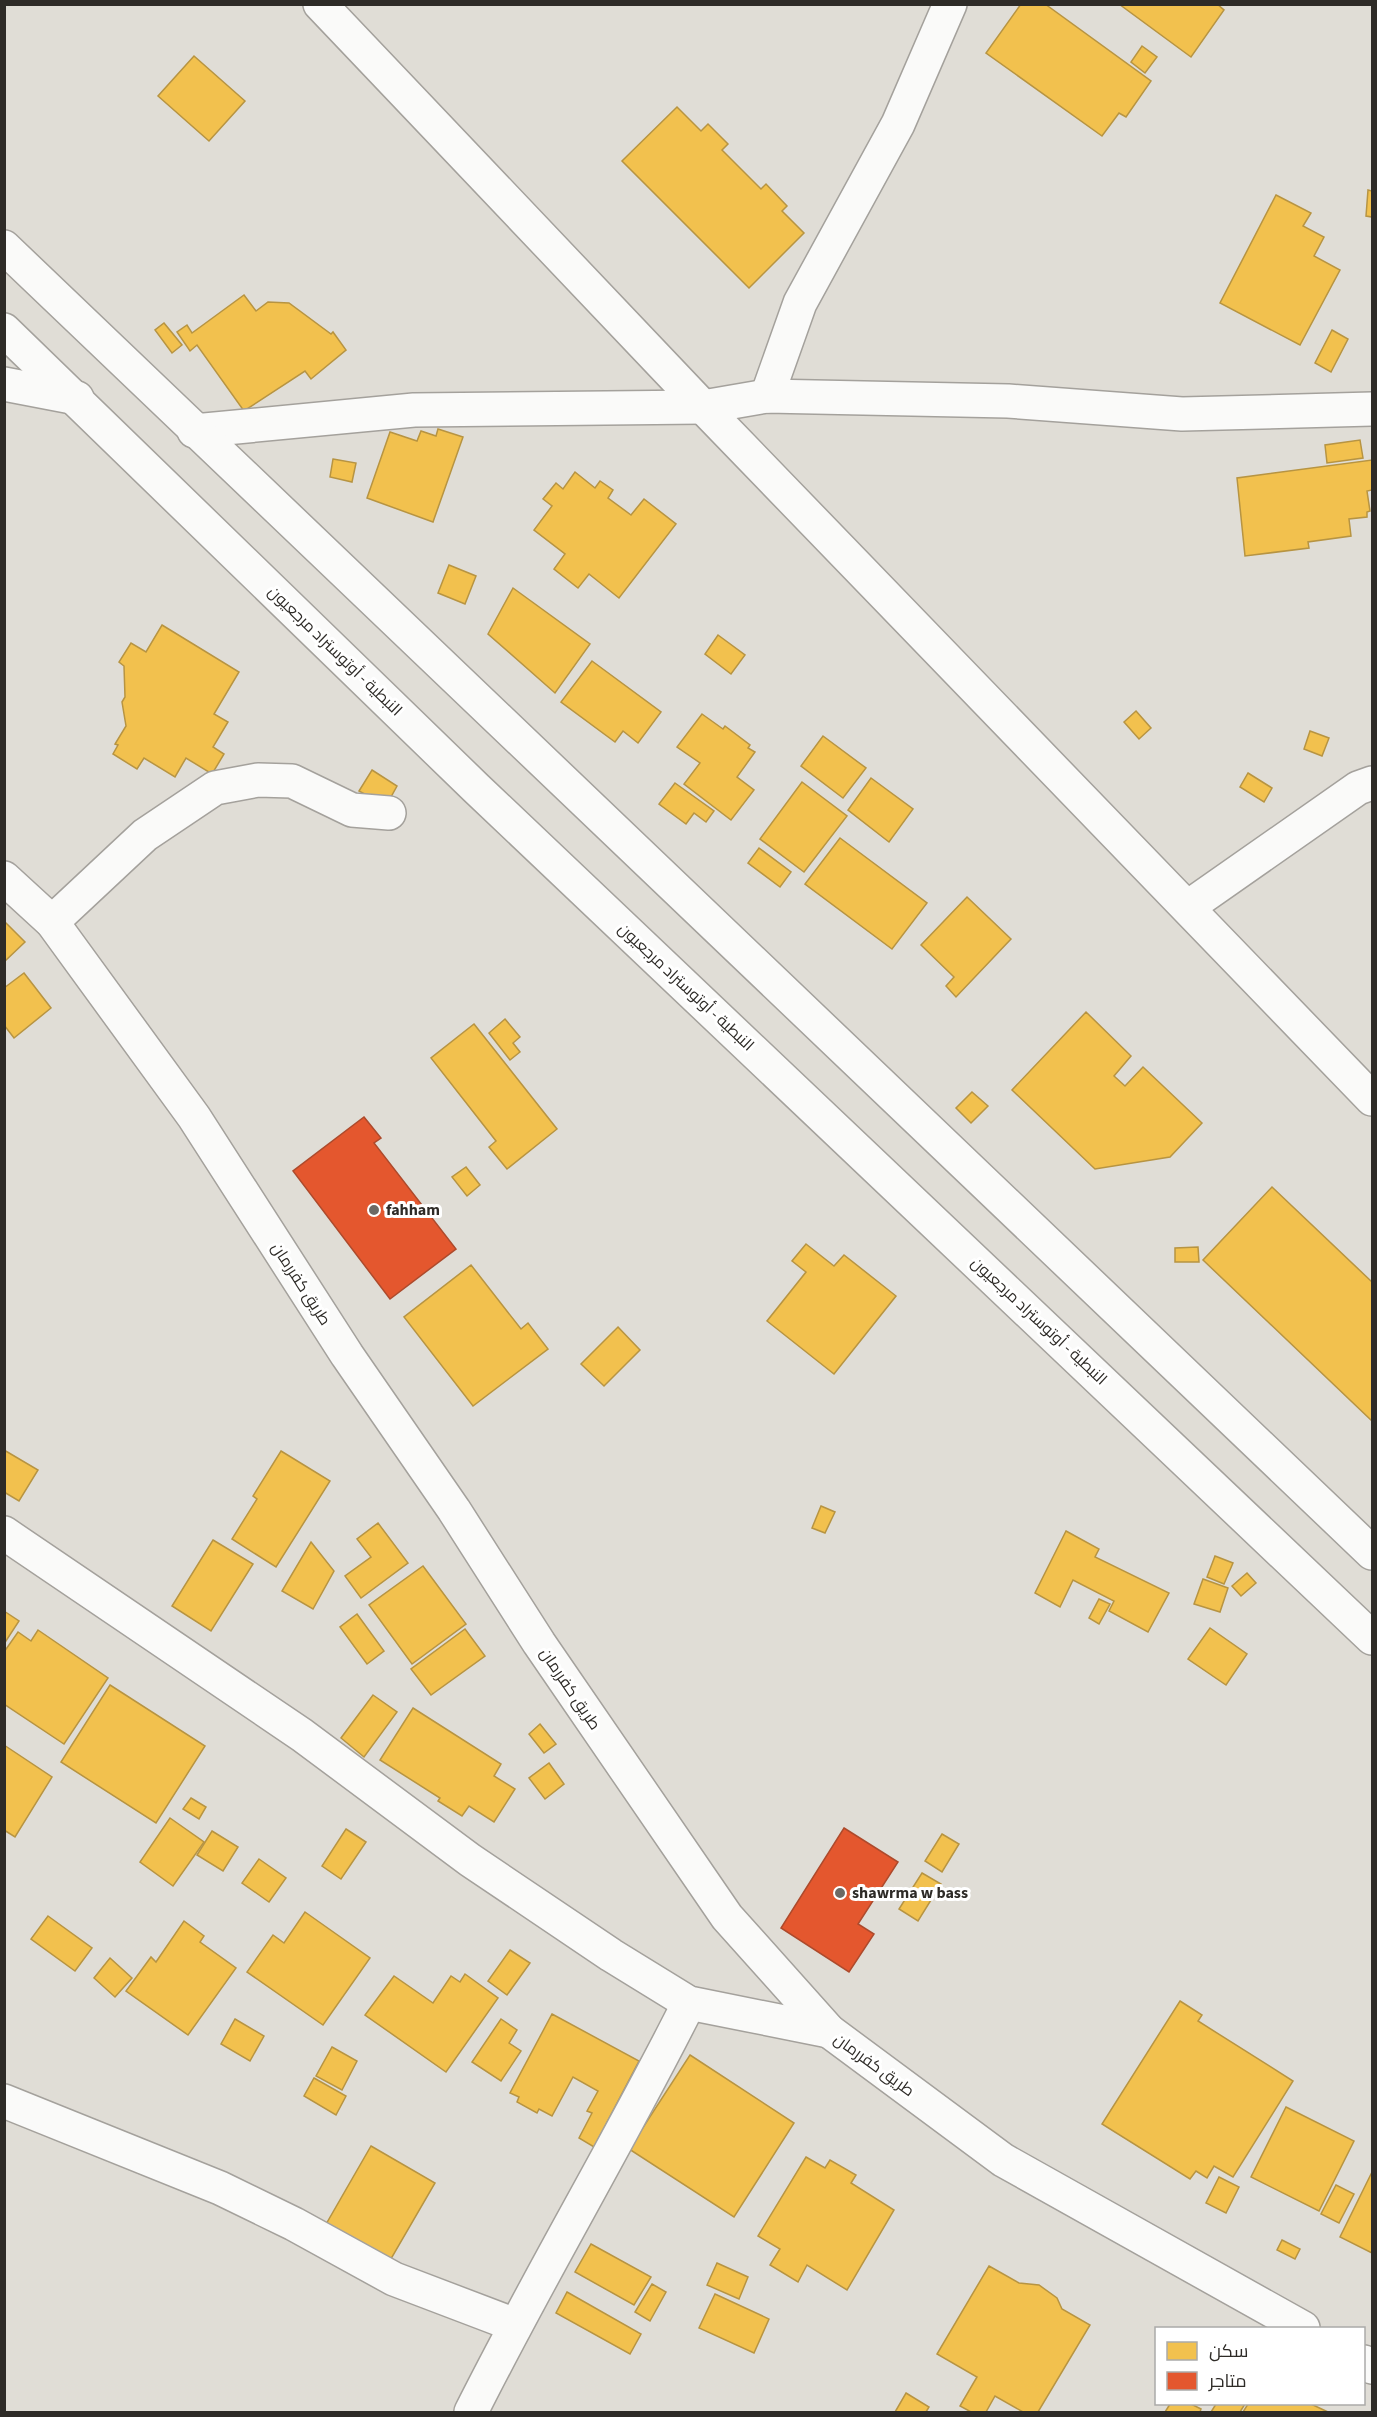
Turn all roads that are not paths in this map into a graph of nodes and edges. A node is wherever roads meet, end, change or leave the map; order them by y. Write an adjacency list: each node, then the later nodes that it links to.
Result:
1 (320, 4): 8 (main road)
2 (950, 4): 6 (main road)
3 (4, 247): 10 (main road)
4 (4, 330): 7 (main road, النبطية - أوتوستراد مرجعيون)
5 (4, 384): 7 (main road)
6 (767, 396): 8 (main road); 9 (main road)
7 (77, 398): 19 (main road, النبطية - أوتوستراد مرجعيون)
8 (703, 407): 10 (main road); 14 (main road)
9 (1372, 409)
10 (194, 431): 18 (main road)
11 (1372, 783): 14 (main road)
12 (389, 813): 15 (main road)
13 (4, 878): 15 (main road, طريق كفررمان)
14 (1188, 907): 16 (main road)
15 (52, 922): 21 (main road, طريق كفررمان)
16 (1372, 1099)
17 (4, 1533): 20 (main road)
18 (1372, 1553)
19 (1372, 1638)
20 (689, 2003): 21 (main road); 23 (main road)
21 (829, 2031): 24 (main road, طريق كفررمان)
22 (4, 2101): 23 (main road)
23 (515, 2325): 25 (main road)
24 (1301, 2327)
25 (471, 2412)

